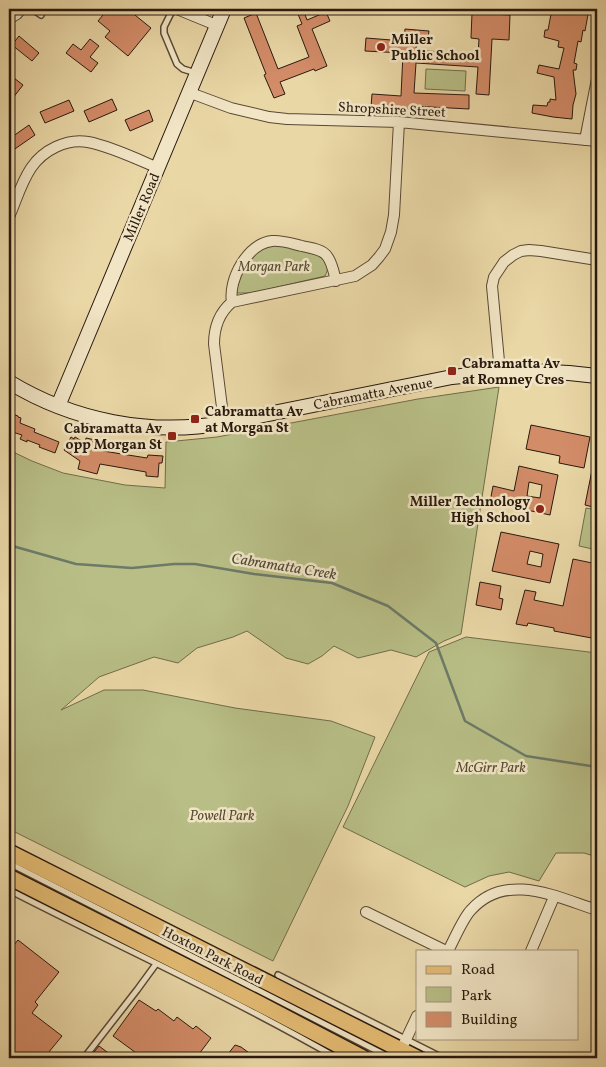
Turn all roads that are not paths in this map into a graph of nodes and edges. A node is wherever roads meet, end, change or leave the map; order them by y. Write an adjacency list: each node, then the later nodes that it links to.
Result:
1 (21, 9): 7 (street)
2 (32, 9): 6 (lane)
3 (173, 9): 9 (lane)
4 (177, 9): 8 (street)
5 (224, 9): 8 (street, Miller Road)
6 (41, 15)
7 (9, 19)
8 (216, 25): 9 (street, Miller Road)
9 (196, 73): 11 (street, Miller Road)
10 (597, 79): 13 (street)
11 (188, 92): 12 (street, Shropshire Street); 15 (street, Miller Road)
12 (399, 122): 13 (street, Shropshire Street); 18 (street)
13 (585, 140): 14 (street, Shropshire Street)
14 (597, 141)
15 (158, 168): 16 (street); 23 (street, Miller Road)
16 (9, 217)
17 (597, 260): 20 (street)
18 (336, 281): 19 (street); 19 (street)
19 (232, 302): 24 (street)
20 (500, 372): 21 (street, Cabramatta Avenue); 24 (street, Cabramatta Avenue)
21 (597, 376)
22 (9, 382): 23 (street, Cabramatta Avenue)
23 (58, 406): 24 (street, Cabramatta Avenue)
24 (224, 423)
25 (9, 852): 38 (main road, Hoxton Park Road)
26 (9, 863): 38 (lane)
27 (9, 877): 41 (main road, Hoxton Park Road)
28 (9, 890): 35 (lane)
29 (554, 897): 30 (street); 33 (street); 34 (street)
30 (597, 910)
31 (366, 912): 32 (street)
32 (445, 950)
33 (448, 950)
34 (531, 950)
35 (156, 964): 39 (lane); 40 (lane)
36 (278, 975): 38 (lane)
37 (416, 1018): 38 (street)
38 (399, 1049): 42 (main road, Hoxton Park Road); 43 (lane)
39 (84, 1058)
40 (336, 1058)
41 (363, 1058)
42 (417, 1058)
43 (443, 1058)

